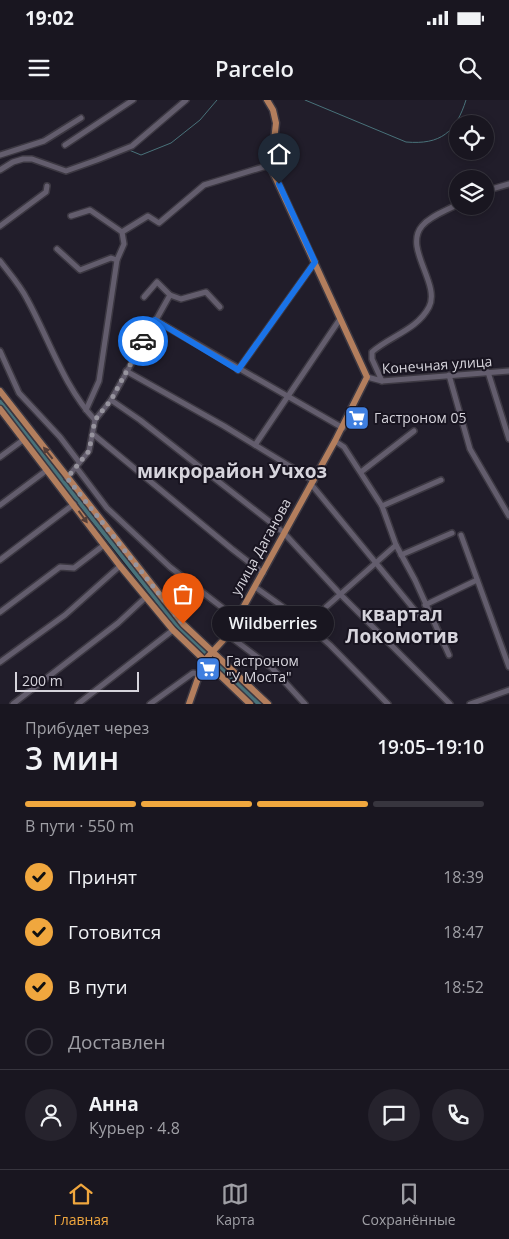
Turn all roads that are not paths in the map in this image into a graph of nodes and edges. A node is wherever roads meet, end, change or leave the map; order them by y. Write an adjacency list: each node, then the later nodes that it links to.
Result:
1 (133, 100): 5 (street)
2 (186, 100): 8 (street)
3 (268, 100): 7 (main road)
4 (81, 118): 6 (street)
5 (65, 145)
6 (0, 155)
7 (272, 164): 15 (street); 19 (main road)
8 (0, 170)
9 (509, 184): 11 (street)
10 (47, 186): 14 (street)
11 (494, 188)
12 (449, 209): 32 (street)
13 (71, 216): 15 (street)
14 (0, 226)
15 (122, 232): 17 (street)
16 (57, 249): 17 (street)
17 (117, 260): 37 (street)
18 (0, 261): 37 (street)
19 (315, 262): 23 (main road); 26 (street)
20 (170, 295): 21 (street); 22 (street); 24 (street)
21 (144, 297)
22 (220, 307)
23 (341, 319): 31 (main road); 34 (street)
24 (155, 320): 26 (street); 27 (street)
25 (0, 351): 47 (street)
26 (238, 370): 34 (street)
27 (126, 371): 35 (street); 45 (street)
28 (509, 371): 29 (street, Конечная улица)
29 (488, 372): 30 (street, Конечная улица); 43 (street)
30 (449, 375): 32 (street, Конечная улица); 56 (street)
31 (367, 378): 32 (street, Конечная улица); 39 (main road, улица Даганова)
32 (382, 381)
33 (0, 392): 50 (main road, one-way to 33)
34 (287, 398): 39 (street); 45 (street)
35 (111, 400): 38 (street); 57 (street)
36 (0, 409): 42 (main road)
37 (86, 410): 38 (street)
38 (95, 420): 41 (street)
39 (342, 428): 44 (main road, улица Даганова)
40 (414, 431): 49 (street)
41 (93, 434): 47 (street); 66 (street)
42 (23, 440): 46 (street); 48 (main road)
43 (509, 440)
44 (335, 441): 49 (street); 52 (main road, улица Даганова)
45 (255, 445): 52 (street)
46 (0, 457)
47 (77, 465): 50 (street); 75 (street)
48 (47, 470): 53 (main road); 54 (street)
49 (361, 472): 55 (street)
50 (67, 478): 78 (main road)
51 (441, 480): 55 (street)
52 (312, 483): 57 (main road, улица Даганова); 64 (street)
53 (74, 504): 60 (main road, one-way to 60); 63 (street)
54 (0, 505)
55 (382, 506): 61 (street)
56 (509, 516)
57 (283, 533): 66 (main road, улица Даганова); 69 (street)
58 (452, 533): 62 (street)
59 (461, 535): 67 (street)
60 (104, 545): 65 (main road); 73 (street)
61 (396, 545): 62 (street); 64 (street)
62 (401, 555): 71 (street)
63 (0, 560)
64 (376, 563): 69 (street); 74 (street)
65 (120, 566): 70 (main road); 80 (street)
66 (263, 572): 68 (main road, улица Даганова)
67 (477, 580): 71 (street); 82 (street)
68 (255, 587): 75 (main road, улица Даганова); 92 (street)
69 (341, 595): 72 (street); 93 (street)
70 (146, 597): 76 (main road); 85 (street)
71 (425, 605): 74 (street)
72 (326, 607)
73 (0, 612)
74 (430, 615): 79 (street)
75 (237, 618): 77 (main road, улица Даганова)
76 (173, 630): 81 (main road); 86 (street)
77 (228, 635): 78 (main road, улица Даганова); 91 (street)
78 (214, 653): 81 (main road, улица Даганова); 90 (main road)
79 (449, 655)
80 (0, 662)
81 (205, 662): 83 (main road, улица Даганова); 89 (main road)
82 (509, 667)
83 (201, 674): 87 (street); 88 (main road, улица Даганова)
84 (509, 690): 94 (street)
85 (13, 704)
86 (78, 704)
87 (150, 704)
88 (190, 704)
89 (250, 704)
90 (268, 704)
91 (305, 704)
92 (388, 704)
93 (450, 704)
94 (470, 704)

